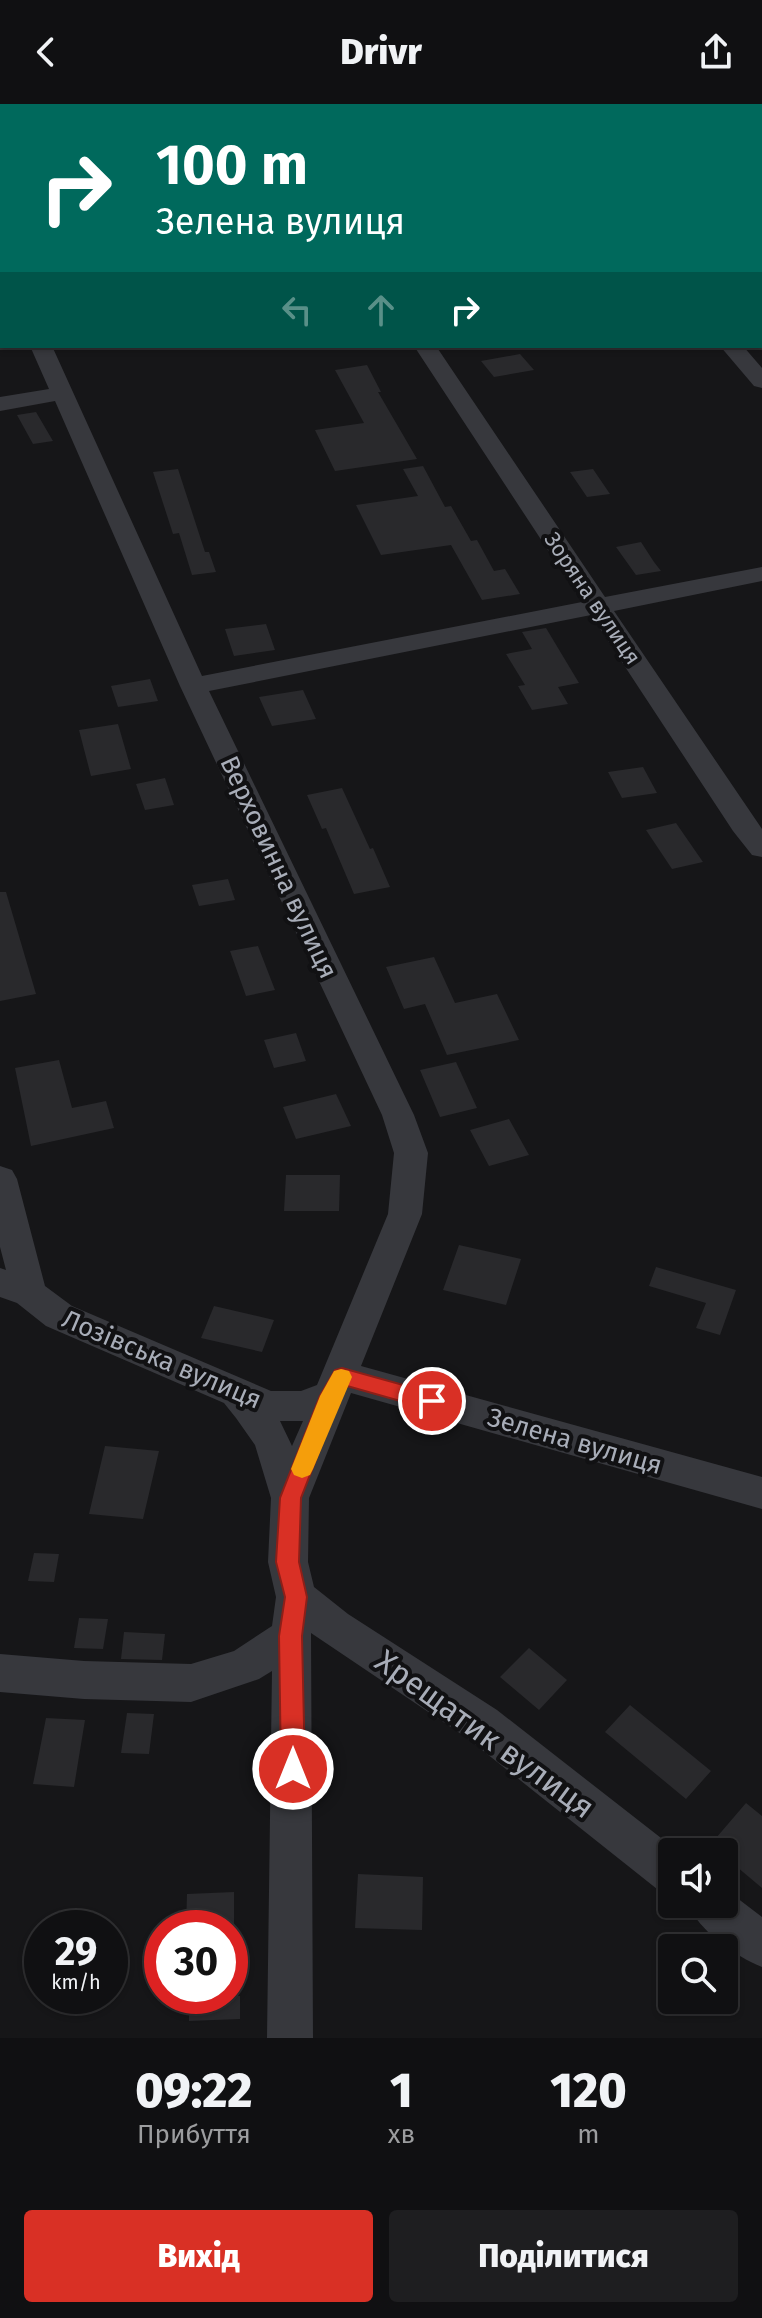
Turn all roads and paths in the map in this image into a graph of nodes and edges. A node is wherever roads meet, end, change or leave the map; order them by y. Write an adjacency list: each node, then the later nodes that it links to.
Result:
1 (42, 348): 5 (street, Верховинна вулиця)
2 (426, 348): 8 (street, Зоряна вулиця)
3 (733, 348): 4 (street)
4 (762, 381)
5 (64, 393): 6 (street); 9 (street, Верховинна вулиця)
6 (0, 404)
7 (762, 574): 8 (street)
8 (600, 605): 9 (street); 10 (street, Зоряна вулиця)
9 (193, 686): 13 (street, Верховинна вулиця)
10 (762, 848)
11 (0, 1179): 12 (street)
12 (14, 1288): 14 (street, Лозівська вулиця)
13 (336, 1386): 14 (street, Лозівська вулиця); 15 (street, Зелена вулиця); 16 (street, Верховинна вулиця)
14 (236, 1393): 16 (street)
15 (762, 1493)
16 (290, 1498): 17 (street)
17 (293, 1616): 18 (street); 19 (street, Хрещатик вулиця); 22 (street)
18 (0, 1673)
19 (658, 1863)
20 (728, 1918): 21 (street)
21 (762, 1945)
22 (290, 2038)

